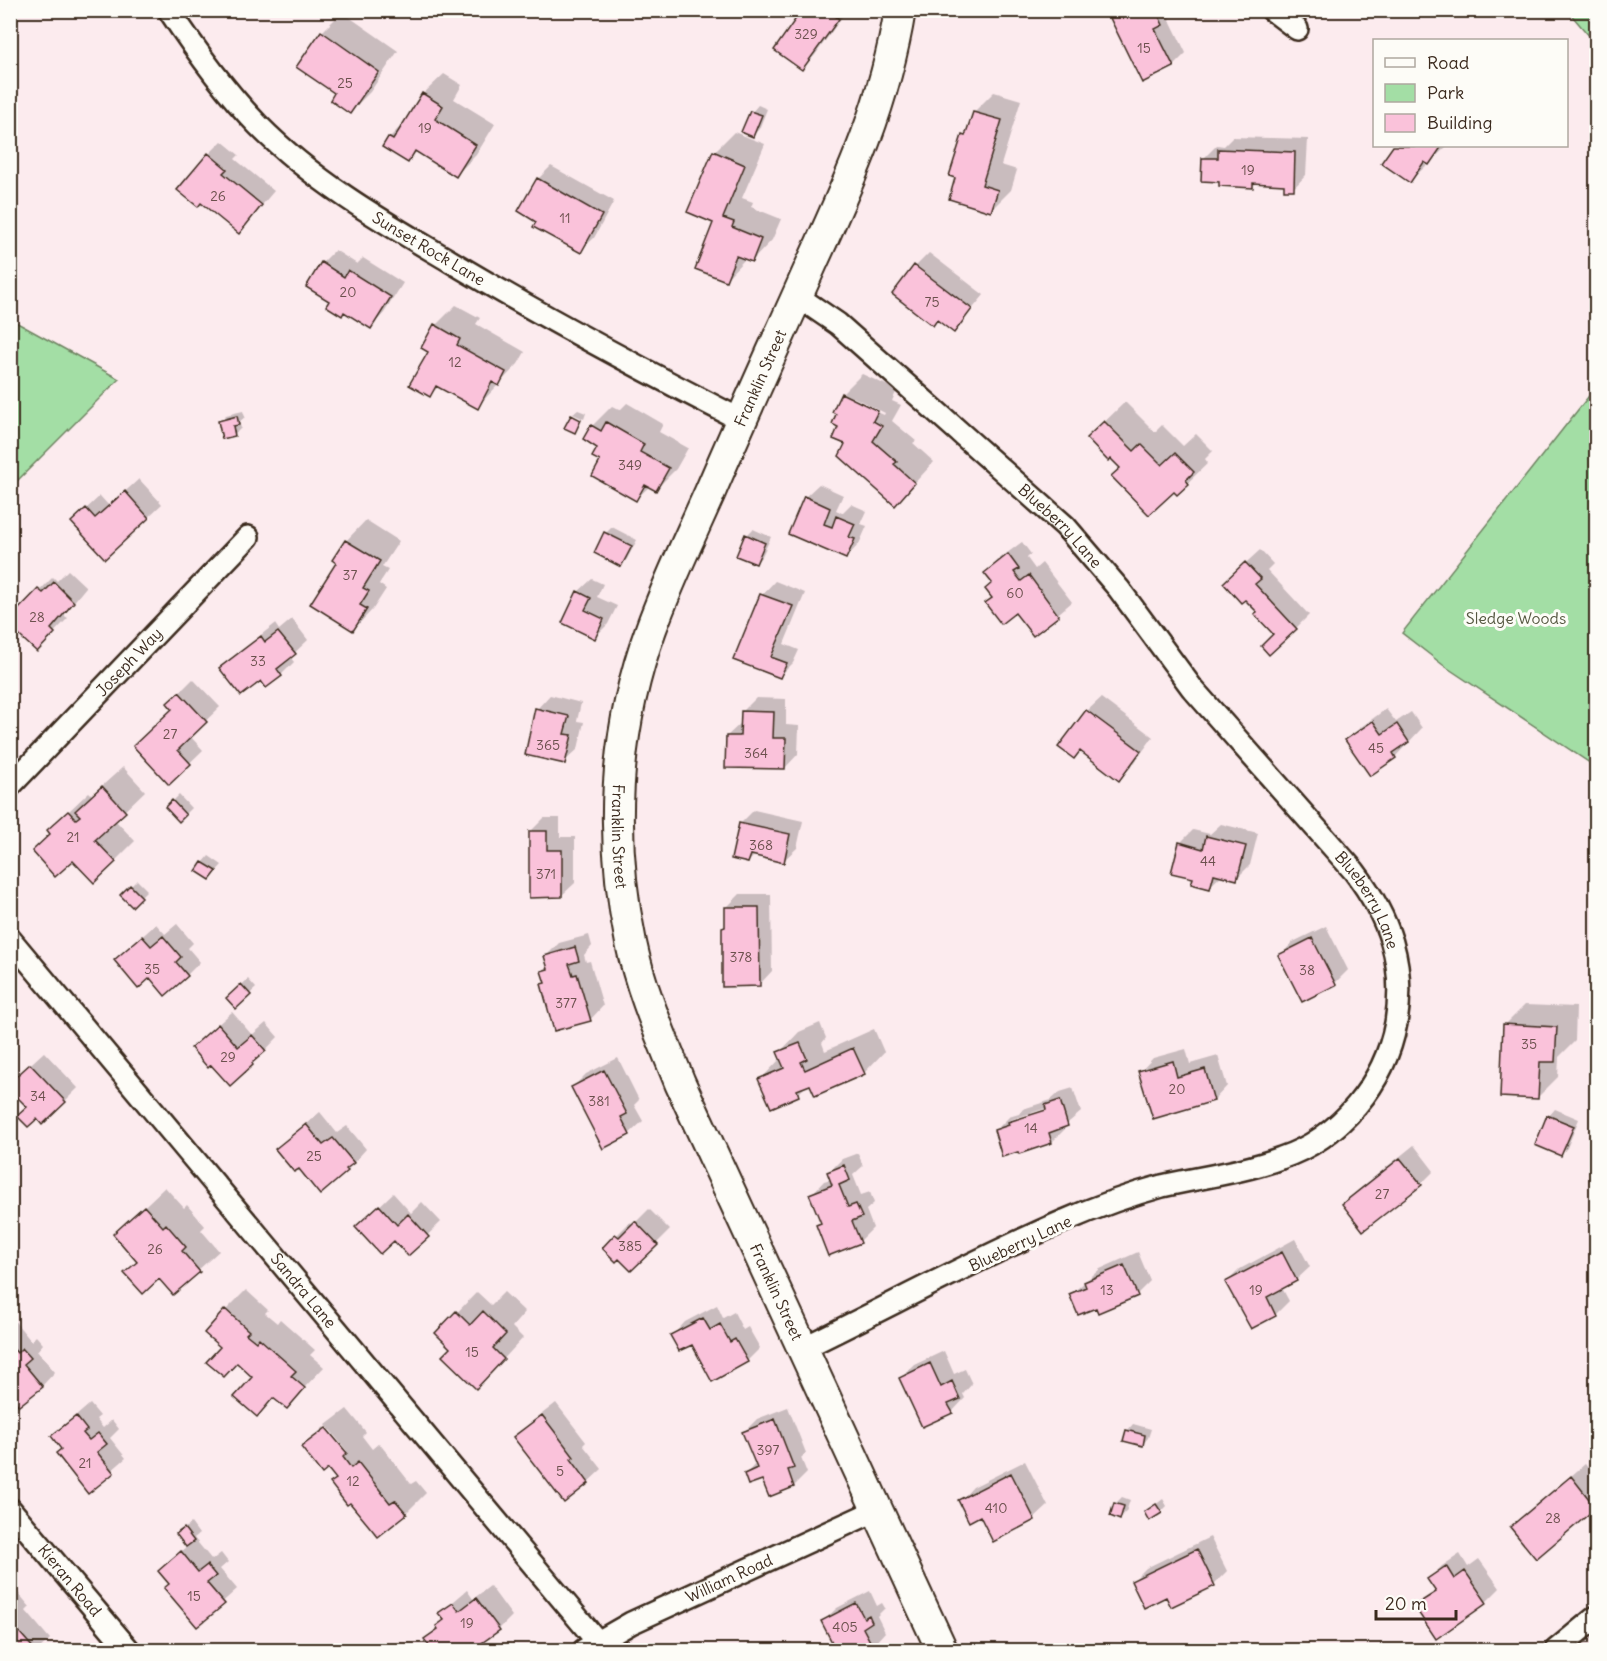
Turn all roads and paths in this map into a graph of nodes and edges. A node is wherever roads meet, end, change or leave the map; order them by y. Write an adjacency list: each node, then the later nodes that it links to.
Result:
1 (169, 10): 6 (street, Sunset Rock Lane)
2 (900, 10): 5 (main road, Franklin Street)
3 (1272, 10): 4 (street)
4 (1297, 29)
5 (797, 297): 6 (main road, Franklin Street); 10 (street, Blueberry Lane)
6 (741, 420): 10 (main road, Franklin Street)
7 (248, 537): 8 (street, Joseph Way)
8 (10, 786)
9 (10, 939): 14 (street, Sandra Lane)
10 (803, 1348): 12 (main road, Franklin Street)
11 (10, 1509): 15 (street, Kieran Road)
12 (877, 1510): 14 (street, William Road); 16 (main road, Franklin Street)
13 (1596, 1617): 17 (street)
14 (590, 1646)
15 (129, 1650)
16 (942, 1650)
17 (1556, 1650)

